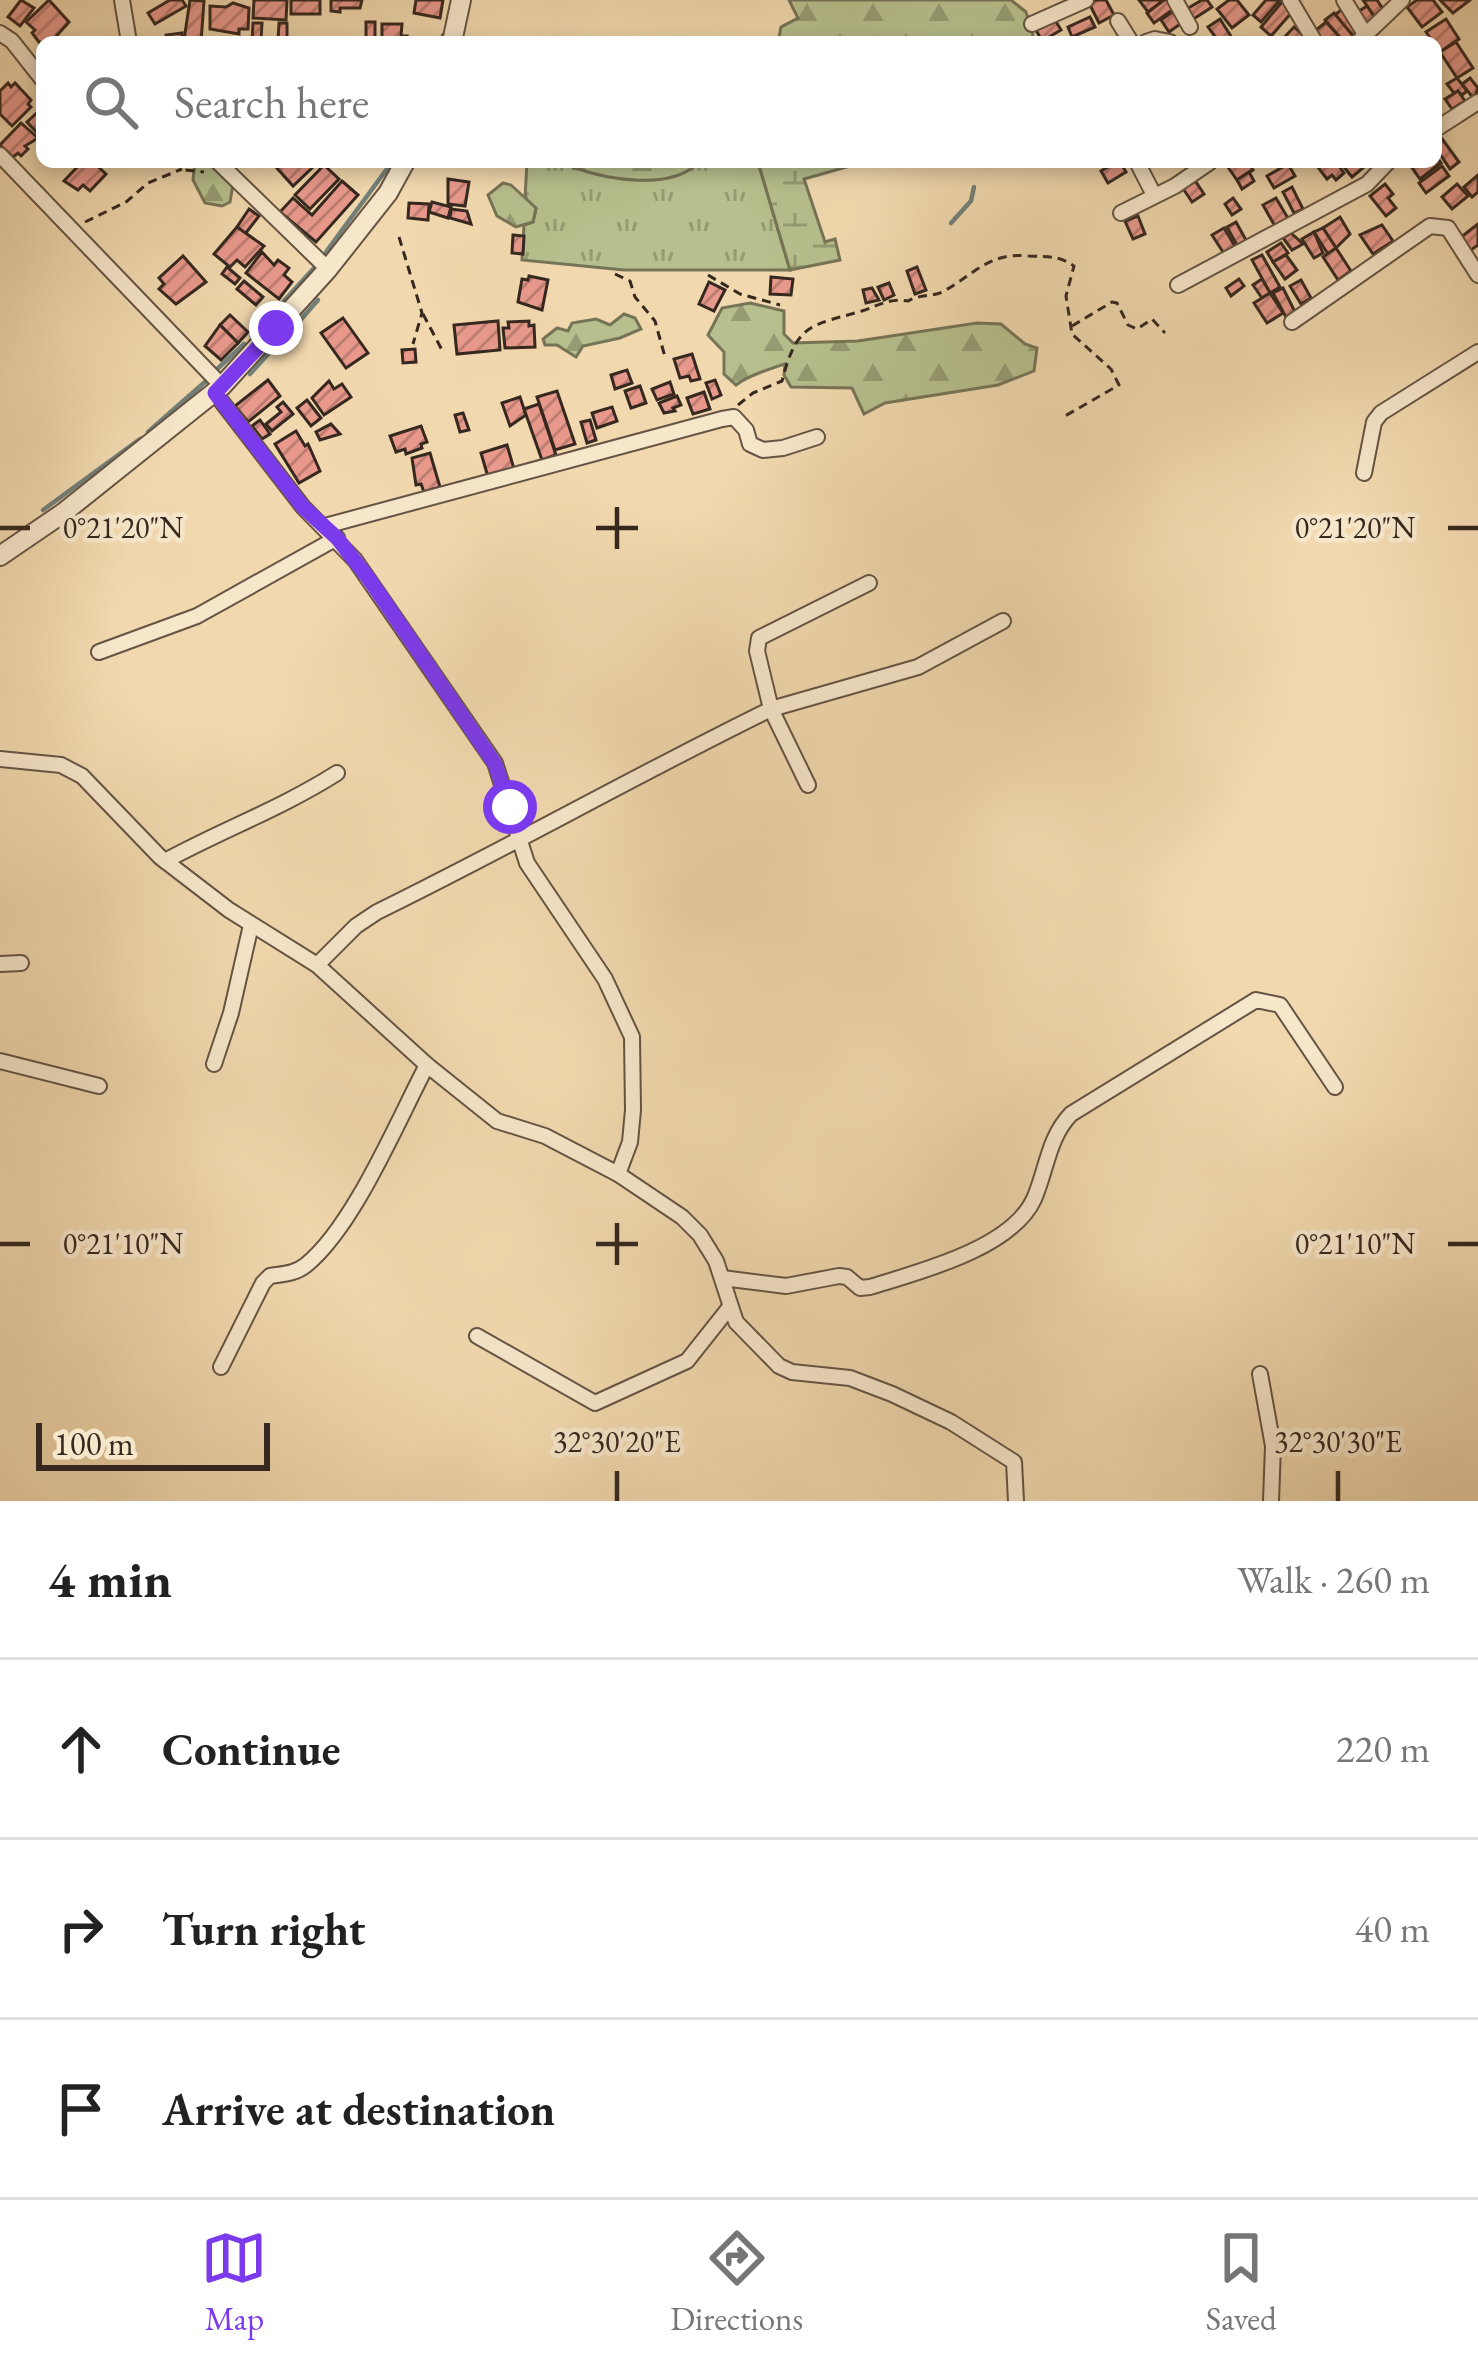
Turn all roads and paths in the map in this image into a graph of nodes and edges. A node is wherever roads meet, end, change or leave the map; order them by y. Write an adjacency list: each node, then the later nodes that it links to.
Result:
1 (122, 0): 12 (street)
2 (461, 0): 13 (street)
3 (1086, 0): 9 (street)
4 (1175, 0): 10 (street)
5 (1290, 0): 15 (street)
6 (1344, 0): 16 (street)
7 (1402, 0): 17 (street)
8 (1118, 20): 14 (street)
9 (1032, 24)
10 (1190, 27)
11 (0, 33): 18 (street)
12 (129, 36)
13 (453, 36)
14 (1127, 36)
15 (1311, 36)
16 (1360, 36)
17 (1363, 36)
18 (36, 72)
19 (1478, 102): 20 (street)
20 (1442, 125)
21 (0, 155): 30 (street)
22 (173, 168): 30 (path)
23 (224, 168): 32 (street)
24 (402, 168): 32 (street)
25 (1140, 168): 28 (street)
26 (1200, 168): 28 (street)
27 (1382, 168): 36 (street)
28 (1154, 195): 29 (street)
29 (1121, 213)
30 (70, 229): 46 (street)
31 (399, 237): 38 (path)
32 (328, 268): 46 (street)
33 (615, 274): 45 (path)
34 (708, 275): 37 (path)
35 (1478, 275): 39 (street)
36 (1178, 284)
37 (780, 305)
38 (422, 313): 42 (path); 43 (path)
39 (1292, 322)
40 (1070, 327): 41 (path); 47 (path); 48 (path)
41 (1166, 333)
42 (412, 344)
43 (443, 352)
44 (1478, 352): 50 (street)
45 (664, 357)
46 (218, 390): 51 (street); 52 (street)
47 (1065, 416)
48 (734, 417): 49 (street); 51 (street)
49 (817, 437)
50 (1364, 473)
51 (331, 532): 55 (street); 60 (street)
52 (0, 556)
53 (869, 583): 56 (street)
54 (1003, 621): 56 (street)
55 (99, 652)
56 (772, 709): 59 (street); 60 (street)
57 (0, 759): 61 (street)
58 (337, 773): 61 (street)
59 (808, 785)
60 (520, 842): 65 (street); 71 (street)
61 (165, 861): 62 (street)
62 (251, 925): 65 (street); 67 (street)
63 (0, 964): 64 (street)
64 (22, 964)
65 (317, 965): 68 (street)
66 (0, 1061): 69 (street)
67 (214, 1064)
68 (427, 1065): 71 (street); 75 (street)
69 (99, 1086)
70 (1335, 1088): 72 (street)
71 (618, 1174): 72 (street)
72 (722, 1278): 73 (street)
73 (729, 1308): 74 (street); 77 (street)
74 (477, 1336)
75 (221, 1367)
76 (1260, 1374): 78 (street)
77 (1016, 1501)
78 (1271, 1501)

